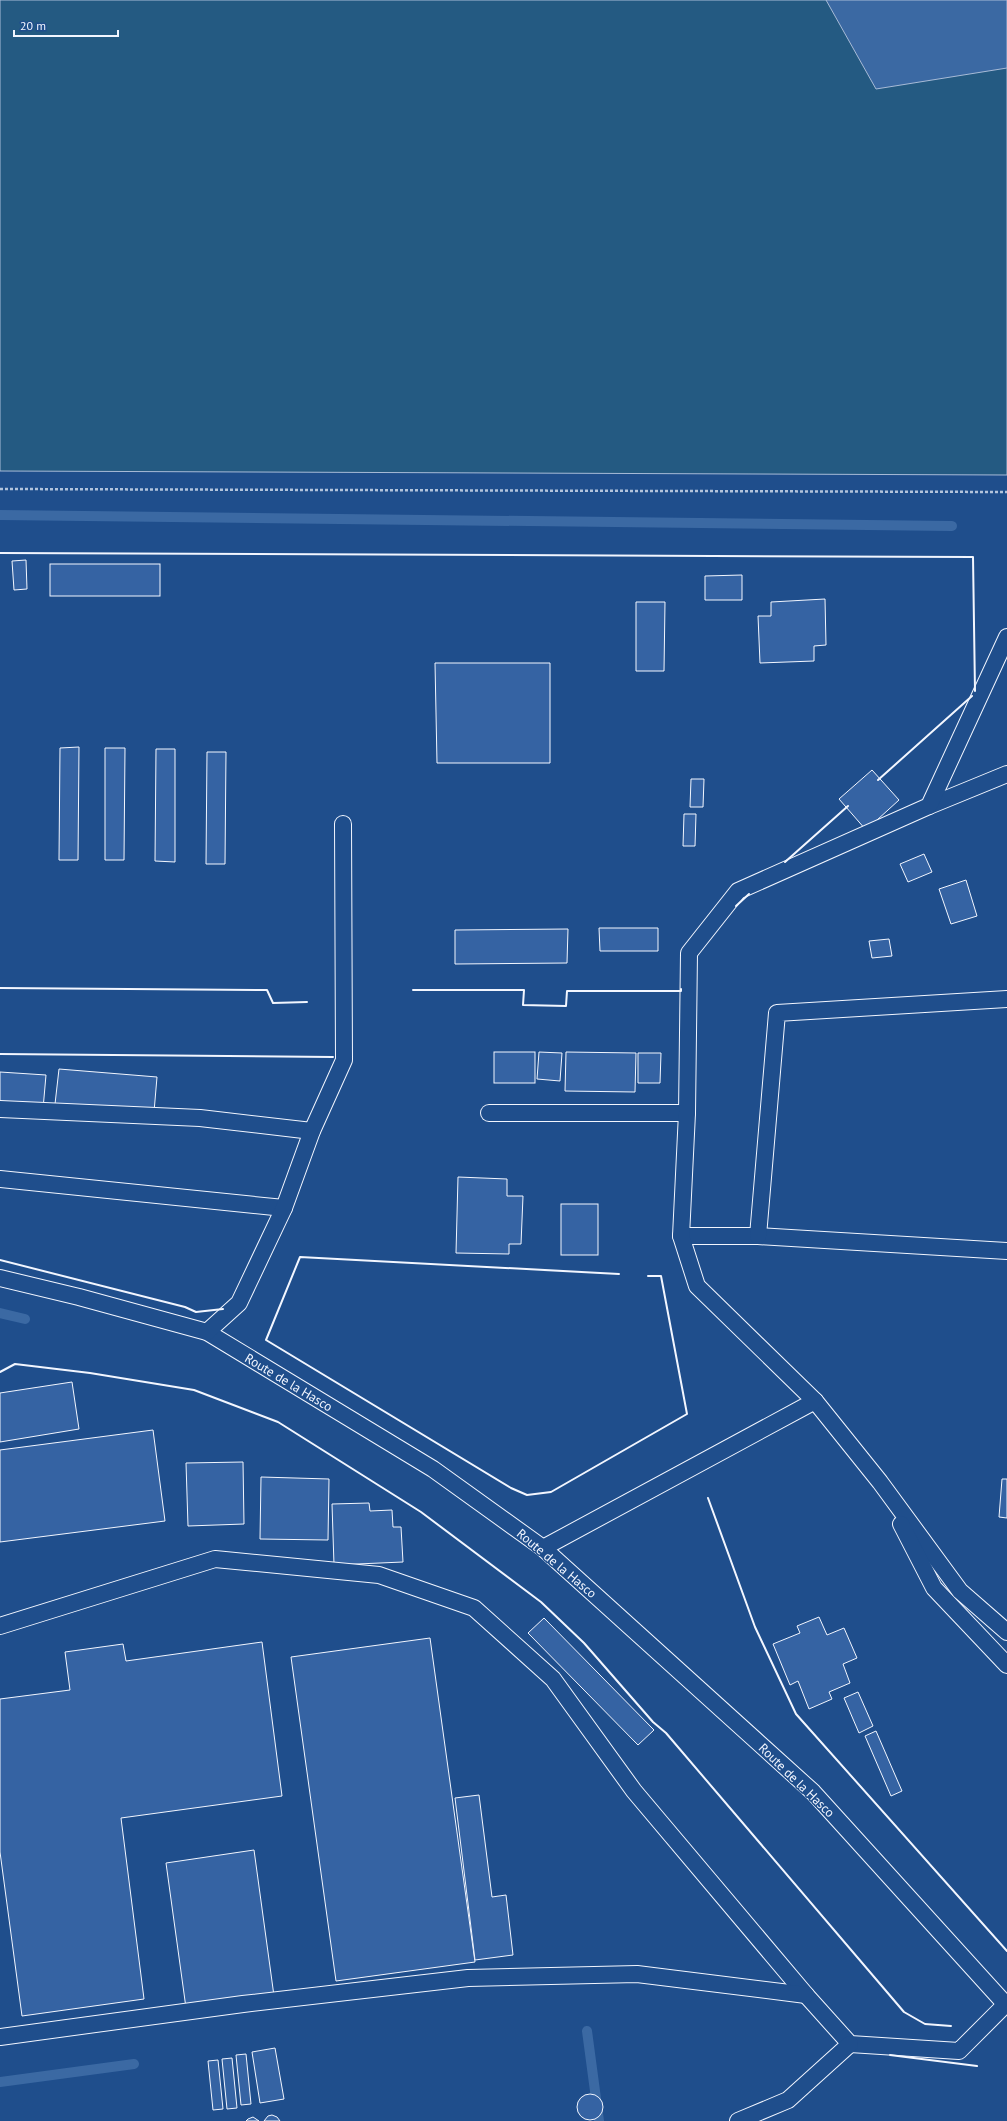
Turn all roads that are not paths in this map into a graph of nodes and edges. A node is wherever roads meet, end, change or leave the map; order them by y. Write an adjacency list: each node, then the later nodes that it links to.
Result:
1 (1007, 637): 3 (lane)
2 (1007, 774): 3 (lane)
3 (929, 806): 8 (lane)
4 (343, 824): 9 (lane)
5 (1007, 999): 13 (lane)
6 (0, 1109): 9 (lane)
7 (489, 1112): 8 (lane)
8 (687, 1113): 12 (lane)
9 (312, 1131): 11 (lane)
10 (0, 1179): 11 (lane)
11 (284, 1208): 16 (lane)
12 (681, 1236): 13 (lane); 17 (lane)
13 (758, 1236): 14 (lane)
14 (1007, 1251)
15 (0, 1278): 16 (lane, Route de la Hasco)
16 (207, 1332): 19 (lane, Route de la Hasco)
17 (815, 1401): 18 (lane); 19 (lane)
18 (880, 1482): 21 (lane); 22 (lane)
19 (543, 1548): 24 (lane, Route de la Hasco)
20 (0, 1626): 23 (lane)
21 (1007, 1632)
22 (1007, 1666)
23 (806, 1995): 25 (lane); 26 (lane)
24 (1006, 2006): 26 (lane)
25 (0, 2037)
26 (850, 2044): 27 (lane)
27 (738, 2121)

